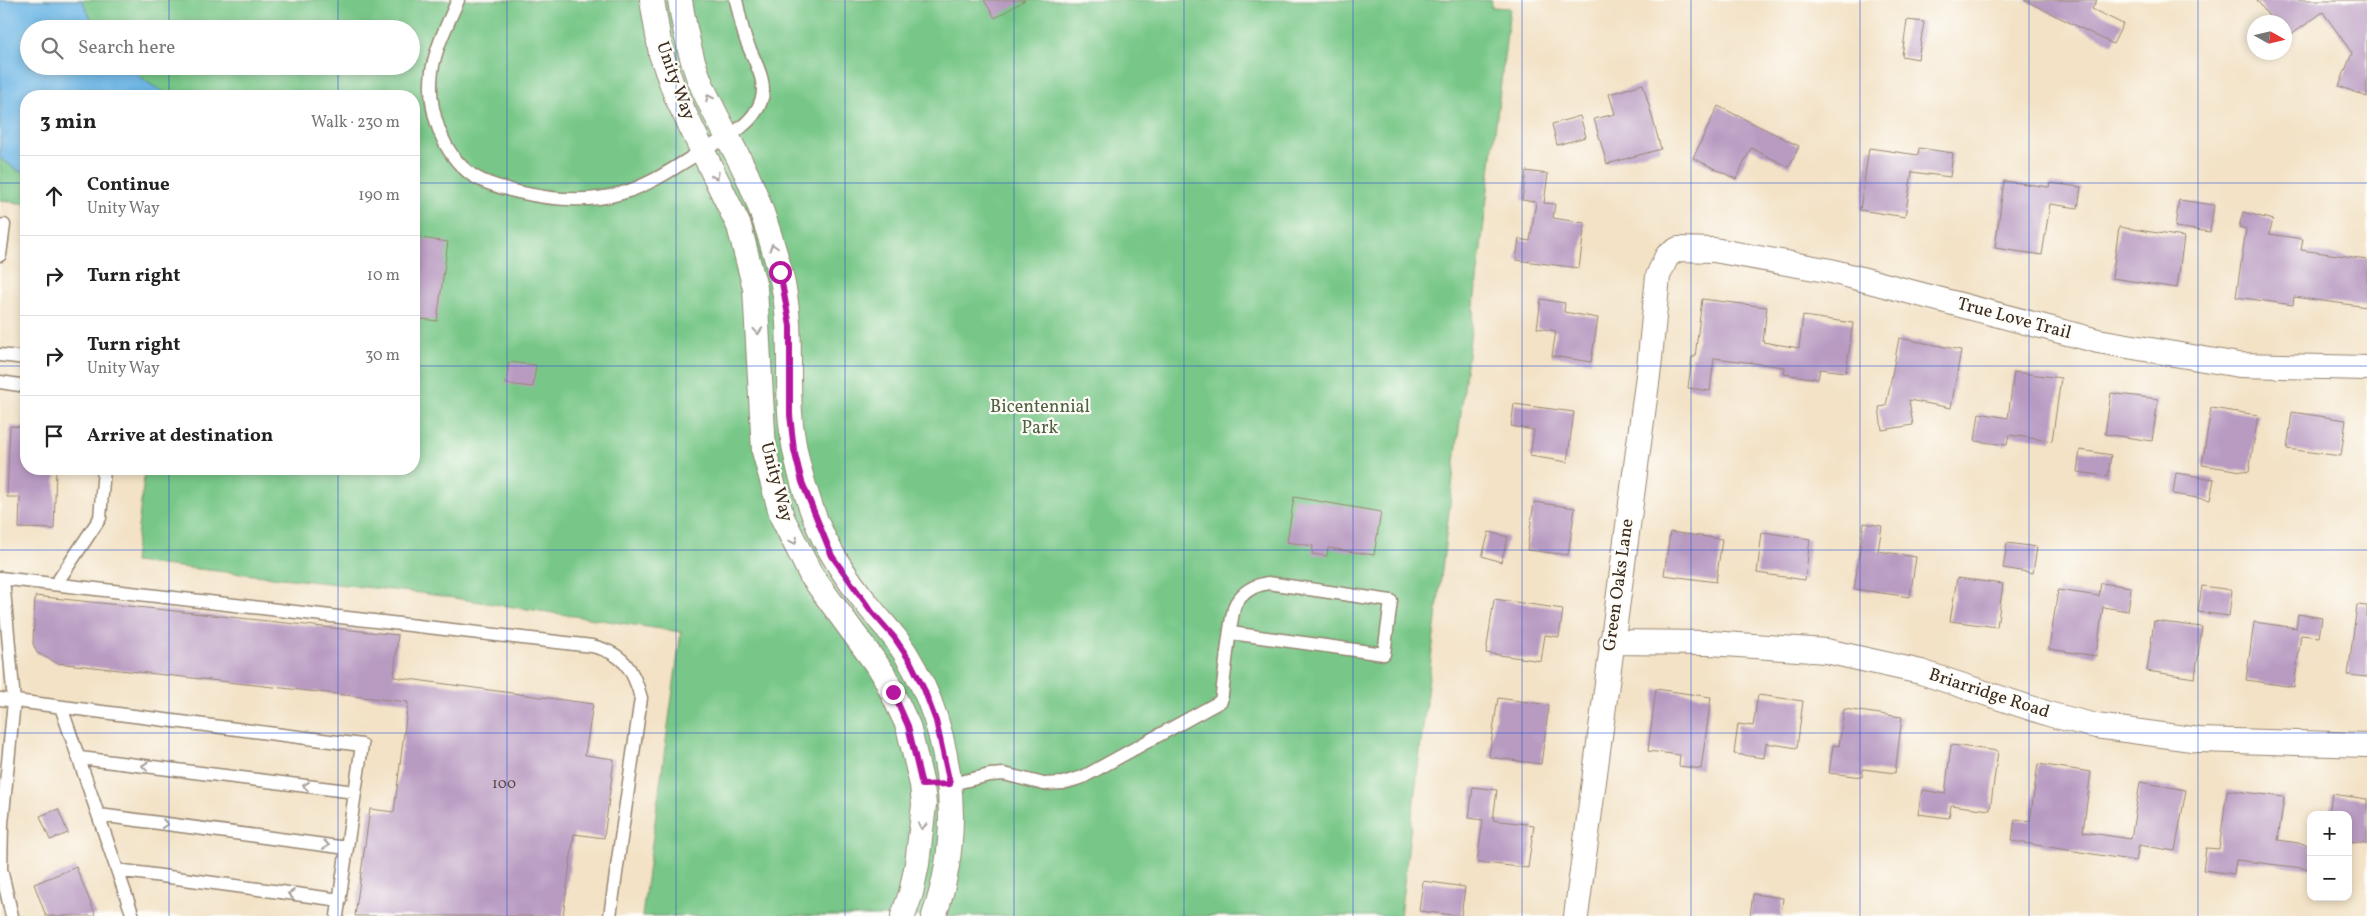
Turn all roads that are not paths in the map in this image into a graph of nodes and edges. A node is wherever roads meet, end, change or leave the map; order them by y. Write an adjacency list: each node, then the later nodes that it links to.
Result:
1 (458, 0): 6 (lane)
2 (652, 0): 6 (street, Unity Way)
3 (680, 0): 5 (street, Unity Way, one-way to 3)
4 (736, 0): 5 (lane)
5 (728, 137): 6 (lane); 25 (street, Unity Way, one-way to 5)
6 (704, 150): 26 (street, Unity Way, one-way to 26)
7 (4, 225): 8 (lane)
8 (0, 254)
9 (1667, 256): 12 (street, True Love Trail); 19 (street, Green Oaks Lane)
10 (0, 355): 11 (lane)
11 (20, 357)
12 (2367, 368)
13 (0, 382): 14 (lane)
14 (20, 385)
15 (104, 475): 17 (lane)
16 (2, 578): 17 (lane); 21 (lane)
17 (56, 584): 36 (lane)
18 (1230, 634): 18 (lane); 25 (lane)
19 (1611, 642): 23 (street, Briarridge Road); 39 (street, Green Oaks Lane)
20 (0, 699): 21 (lane)
21 (14, 701): 22 (lane); 29 (lane)
22 (61, 707): 24 (lane); 27 (lane)
23 (2367, 745)
24 (80, 758): 27 (lane, one-way to 24); 28 (lane)
25 (950, 784): 26 (street); 38 (street, Unity Way)
26 (922, 785): 37 (street, Unity Way, one-way to 37)
27 (355, 792): 30 (lane)
28 (99, 815): 30 (lane, one-way to 30); 31 (lane)
29 (1, 824): 33 (lane)
30 (347, 848): 32 (lane)
31 (117, 870): 32 (lane, one-way to 31); 34 (lane)
32 (340, 900): 35 (lane)
33 (12, 916)
34 (133, 916)
35 (338, 916)
36 (610, 916)
37 (903, 916)
38 (934, 916)
39 (1576, 916)

